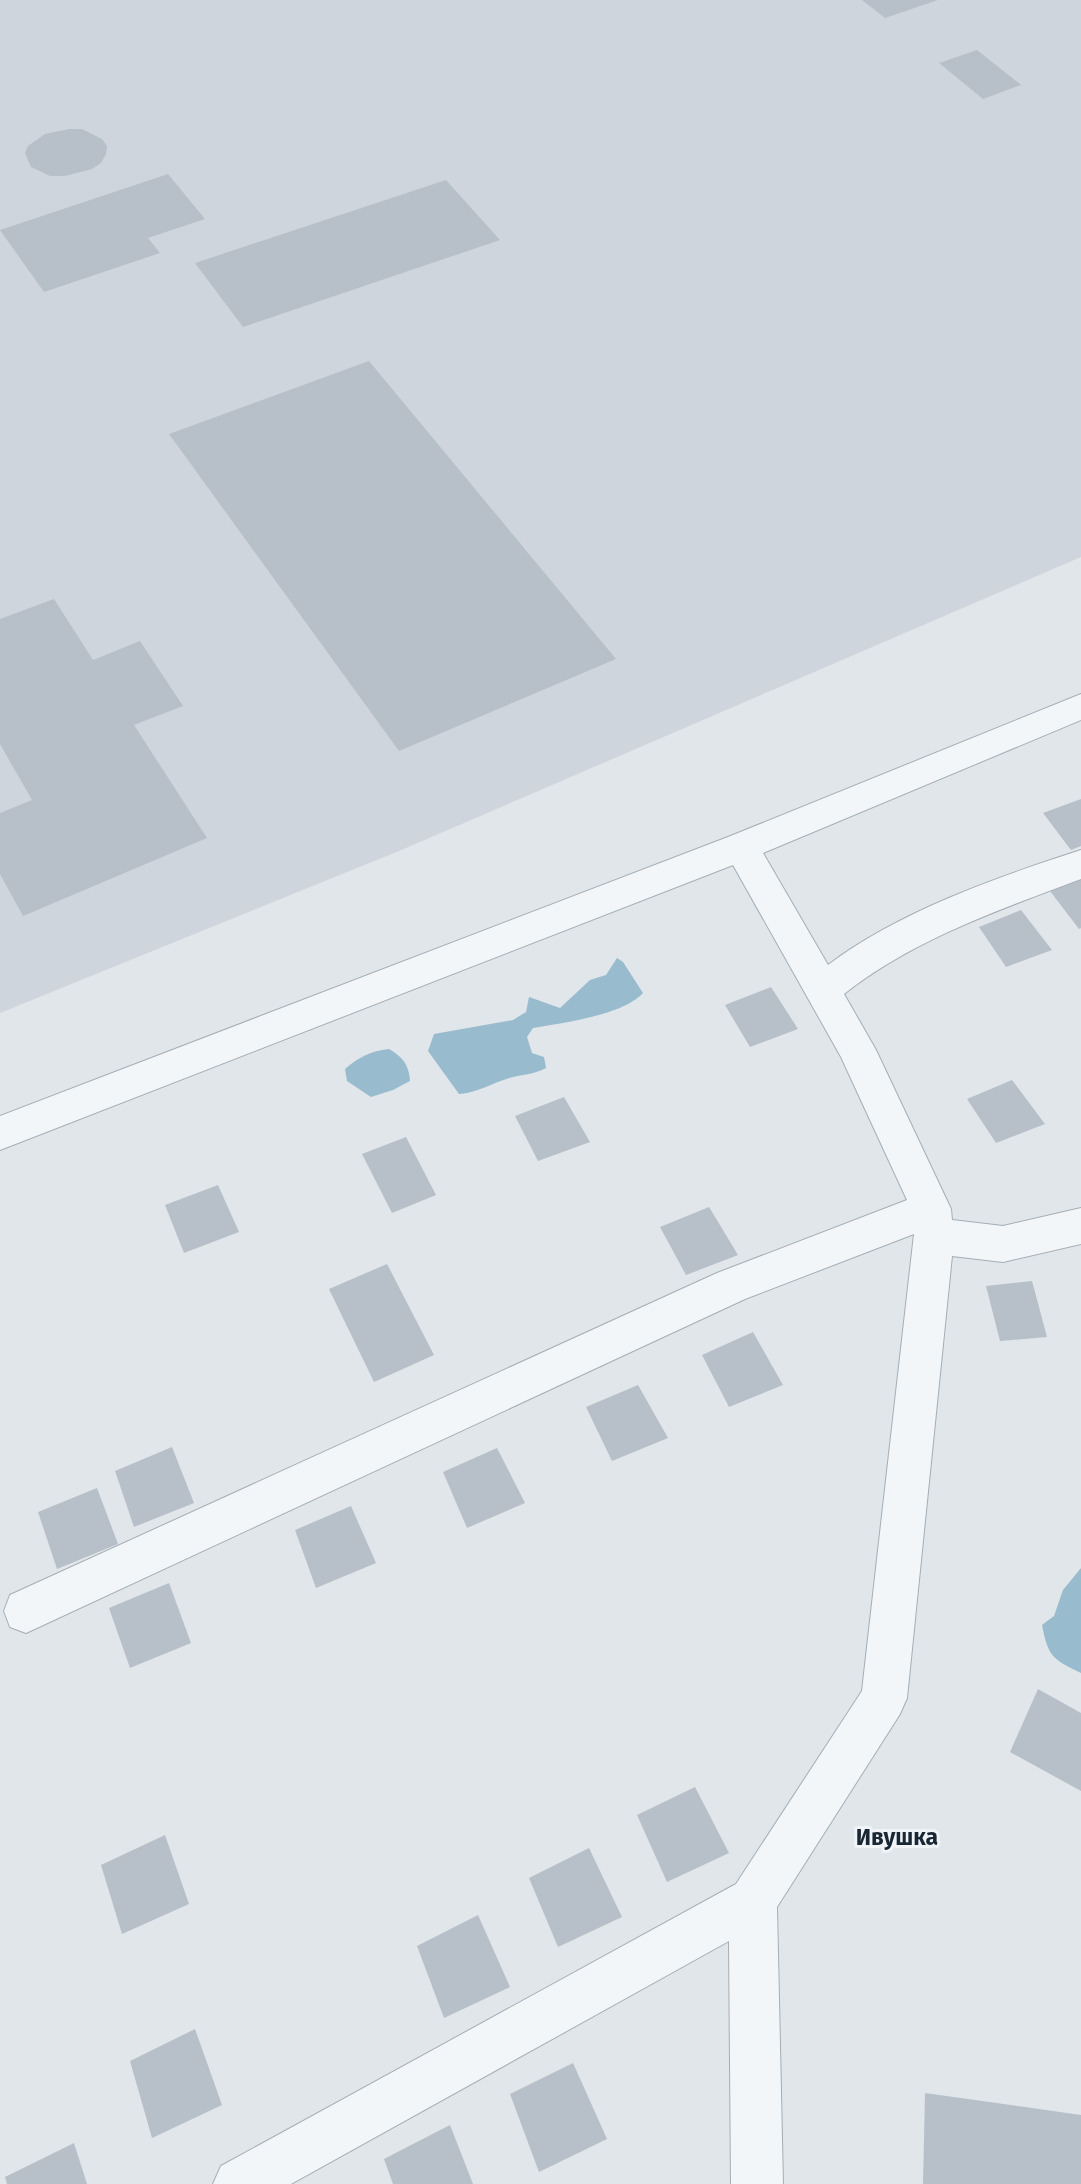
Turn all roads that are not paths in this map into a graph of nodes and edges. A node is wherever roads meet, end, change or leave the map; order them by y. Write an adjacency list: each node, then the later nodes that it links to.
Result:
1 (1081, 706): 2 (lane)
2 (741, 847): 4 (lane); 5 (lane)
3 (1081, 864): 4 (lane)
4 (823, 990): 6 (lane)
5 (0, 1133)
6 (933, 1223): 7 (lane); 8 (lane); 9 (lane)
7 (1081, 1226)
8 (26, 1611)
9 (753, 1901): 10 (lane); 11 (lane)
10 (239, 2184)
11 (757, 2184)

